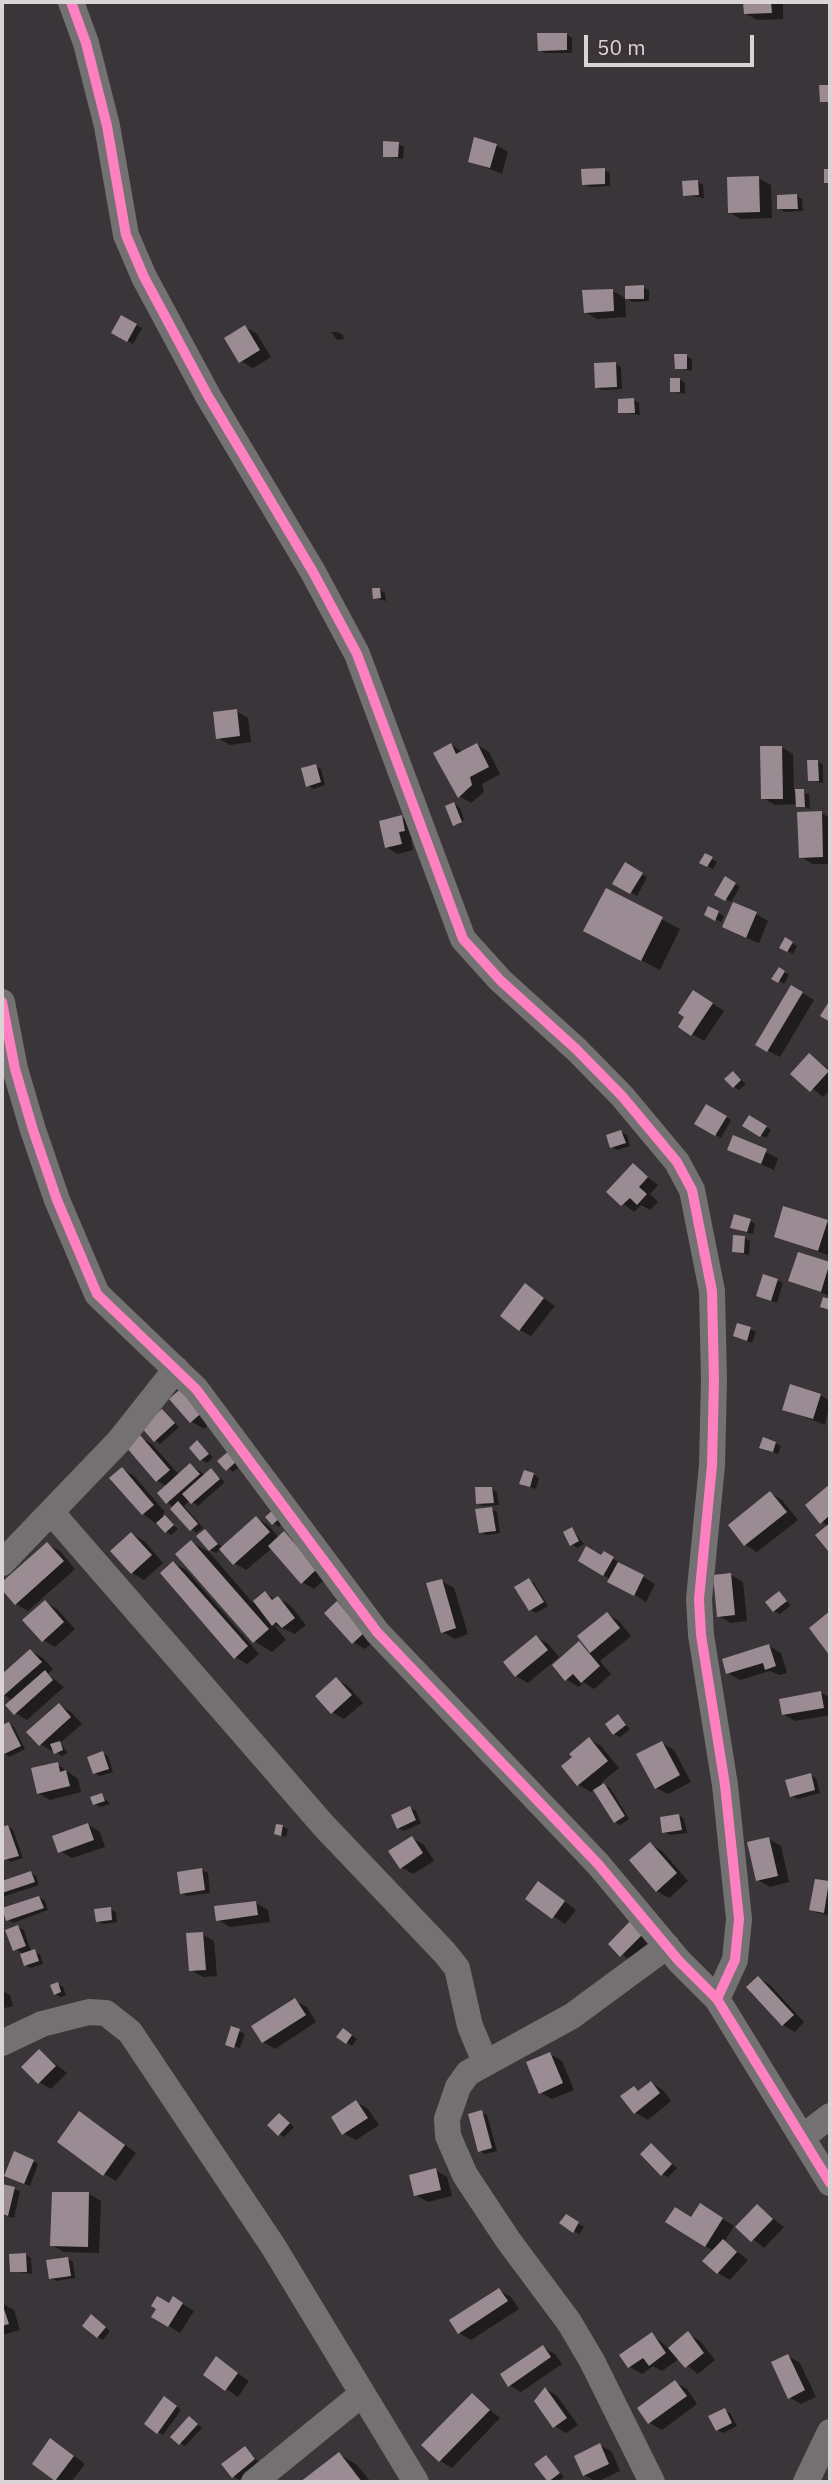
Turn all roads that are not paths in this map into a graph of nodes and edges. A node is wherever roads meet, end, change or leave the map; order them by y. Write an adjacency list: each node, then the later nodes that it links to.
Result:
1 (71, 2): 7 (street)
2 (2, 1002): 3 (street)
3 (176, 1370): 4 (street); 6 (street)
4 (52, 1513): 5 (street); 9 (street)
5 (2, 1563)
6 (667, 1946): 7 (street); 9 (street)
7 (717, 1999): 11 (street)
8 (2, 2043): 13 (street)
9 (485, 2062): 17 (street)
10 (830, 2116): 11 (street)
11 (804, 2136): 12 (street)
12 (830, 2183)
13 (362, 2394): 15 (street); 16 (street)
14 (830, 2432): 18 (street)
15 (254, 2482)
16 (416, 2482)
17 (652, 2482)
18 (806, 2482)

